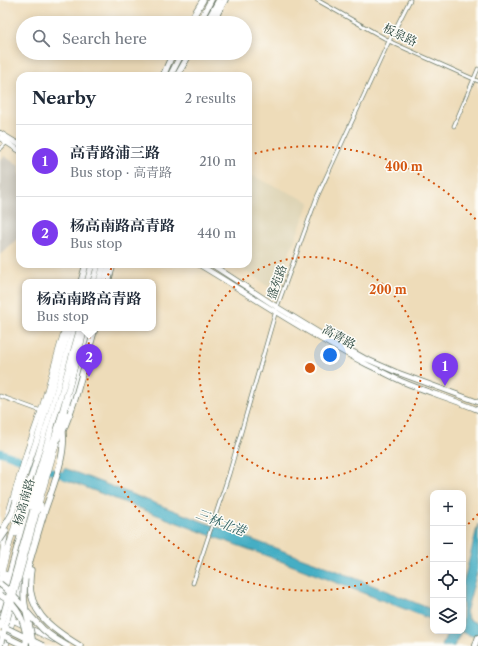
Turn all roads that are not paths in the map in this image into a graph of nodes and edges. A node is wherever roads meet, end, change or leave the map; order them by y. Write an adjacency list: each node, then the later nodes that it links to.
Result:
1 (203, 0): 7 (highway)
2 (210, 0): 8 (highway)
3 (220, 0): 9 (highway)
4 (225, 0): 10 (highway)
5 (317, 0): 11 (street, 板泉路)
6 (410, 0): 11 (street, 盛苑路)
7 (193, 16)
8 (202, 16)
9 (211, 16)
10 (216, 16)
11 (389, 41): 19 (street, 板泉路); 42 (street, 盛苑路)
12 (171, 60): 16 (highway)
13 (178, 60): 17 (highway)
14 (188, 60): 18 (highway)
15 (478, 69): 19 (street)
16 (165, 72)
17 (172, 72)
18 (181, 72)
19 (474, 79): 20 (street, 板泉路); 21 (street)
20 (478, 81)
21 (454, 126)
22 (0, 133): 24 (main road)
23 (0, 138): 24 (main road)
24 (8, 141): 25 (main road); 26 (main road); 27 (street)
25 (16, 144)
26 (16, 148)
27 (0, 149)
28 (84, 268): 36 (highway)
29 (91, 268): 37 (main road)
30 (97, 268): 38 (highway)
31 (103, 268): 39 (highway)
32 (108, 268): 40 (main road)
33 (113, 268): 41 (highway)
34 (204, 268): 43 (main road, 高青路)
35 (217, 268): 42 (main road, 高青路)
36 (81, 279)
37 (88, 279)
38 (94, 279)
39 (100, 279)
40 (105, 279)
41 (110, 279)
42 (277, 307): 43 (street, 盛苑路); 54 (main road, 高青路)
43 (276, 313): 56 (main road, 高青路); 73 (street, 盛苑路)
44 (64, 331): 57 (main road)
45 (68, 331): 59 (highway)
46 (80, 331): 55 (highway, 杨高南路)
47 (80, 331): 58 (highway, 杨高南路)
48 (90, 331): 51 (main road, 杨高南路)
49 (95, 331): 51 (main road, 杨高南路)
50 (95, 331): 61 (highway, 杨高南路, bridge)
51 (73, 394): 53 (main road, 杨高南路)
52 (0, 396): 57 (street)
53 (70, 400): 55 (main road, 杨高南路); 61 (main road, 杨高南路)
54 (478, 402)
55 (64, 407): 63 (highway, 杨高南路)
56 (478, 410)
57 (41, 411): 62 (main road)
58 (50, 422): 60 (main road, 杨高南路); 63 (highway, 杨高南路); 63 (main road, 杨高南路)
59 (42, 424): 60 (highway); 62 (main road)
60 (40, 430): 63 (highway)
61 (63, 431): 63 (main road, 杨高南路); 70 (highway)
62 (31, 440): 63 (main road)
63 (40, 457): 64 (highway, 杨高南路); 64 (main road, 杨高南路); 67 (highway, bridge); 71 (main road, 杨高南路)
64 (39, 476): 65 (main road, 杨高南路); 66 (highway, 杨高南路); 66 (highway, 杨高南路); 72 (main road, 杨高南路)
65 (41, 493): 66 (main road, 杨高南路); 78 (main road, 杨高南路)
66 (30, 509): 75 (main road, 杨高南路); 76 (highway, 杨高南路, bridge); 79 (highway, 杨高南路, bridge); 83 (main road, 杨高南路, bridge)
67 (12, 514): 68 (highway, bridge); 69 (highway, bridge)
68 (0, 534)
69 (0, 540)
70 (36, 542): 86 (highway, bridge); 89 (highway)
71 (0, 569)
72 (0, 580)
73 (193, 583)
74 (0, 584): 88 (highway, bridge)
75 (0, 594): 85 (highway, bridge)
76 (0, 607)
77 (0, 614): 78 (main road)
78 (12, 620): 84 (main road, 杨高南路); 88 (main road)
79 (0, 626): 87 (highway, bridge)
80 (0, 634): 85 (highway, bridge)
81 (478, 637): 82 (main road)
82 (475, 644)
83 (0, 645): 84 (main road)
84 (5, 646)
85 (25, 646)
86 (33, 646)
87 (43, 646)
88 (66, 646)
89 (80, 646)

